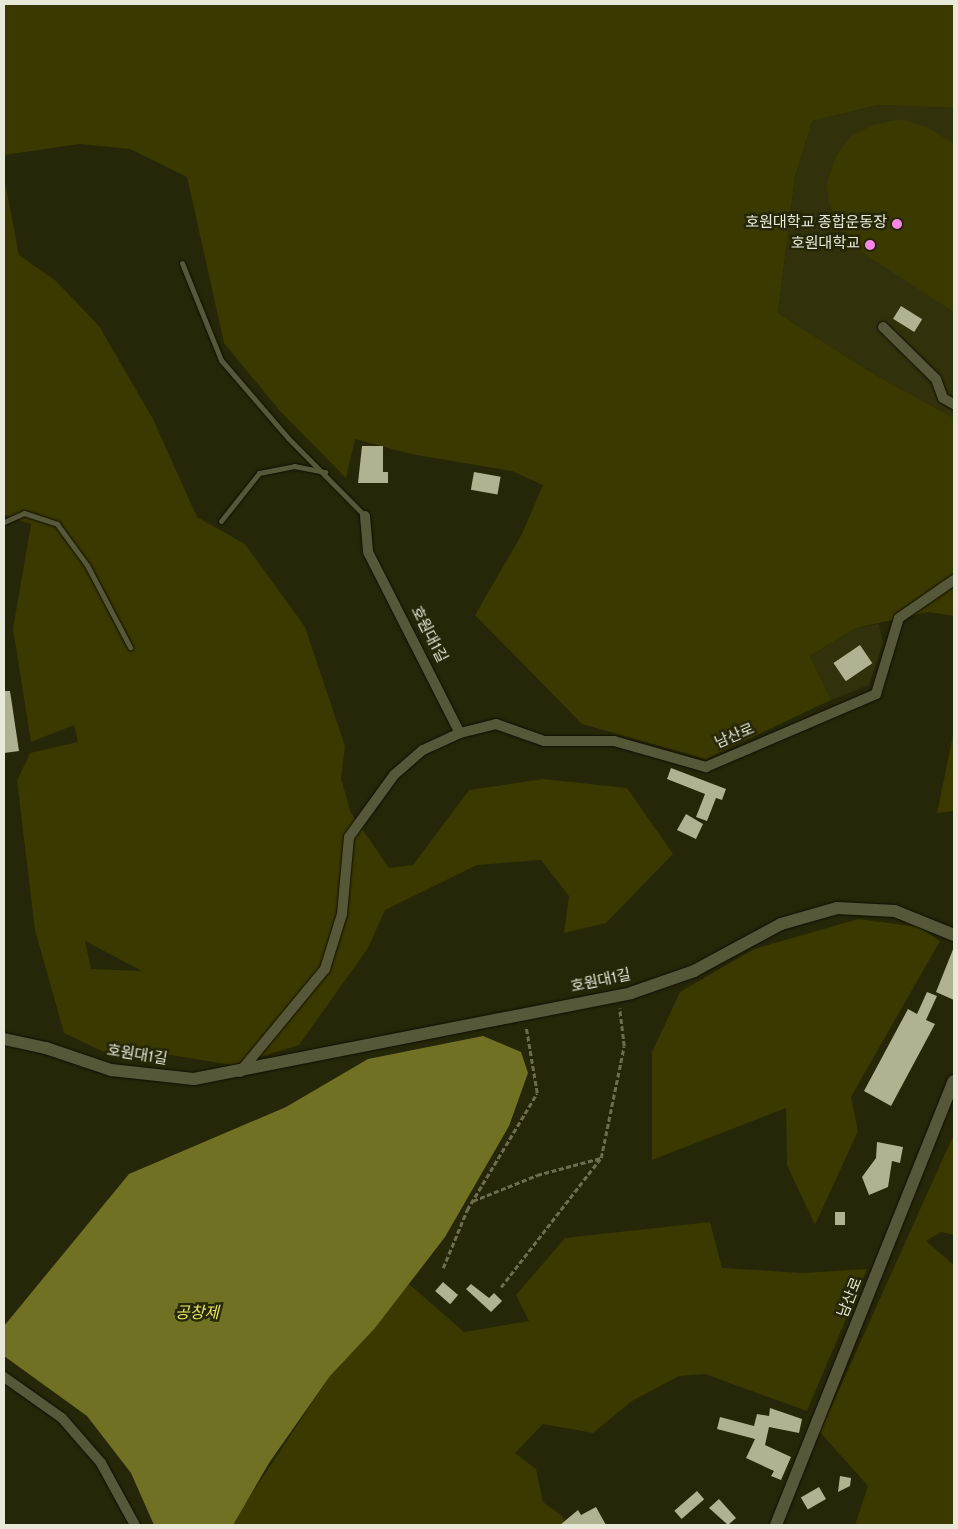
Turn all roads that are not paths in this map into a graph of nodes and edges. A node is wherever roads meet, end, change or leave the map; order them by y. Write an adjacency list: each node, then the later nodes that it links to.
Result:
1 (182, 263): 4 (lane)
2 (883, 327): 3 (street)
3 (954, 404)
4 (325, 472): 5 (lane); 6 (lane)
5 (365, 516): 10 (street, 호원대1길)
6 (221, 521)
7 (4, 522): 9 (lane)
8 (954, 580): 10 (street, 남산로)
9 (130, 647)
10 (460, 733): 13 (street)
11 (954, 935): 13 (street, 호원대1길)
12 (4, 1039): 13 (street, 호원대1길)
13 (239, 1073)
14 (954, 1081): 17 (street, 남산로)
15 (4, 1377): 16 (street)
16 (135, 1525)
17 (776, 1525)

